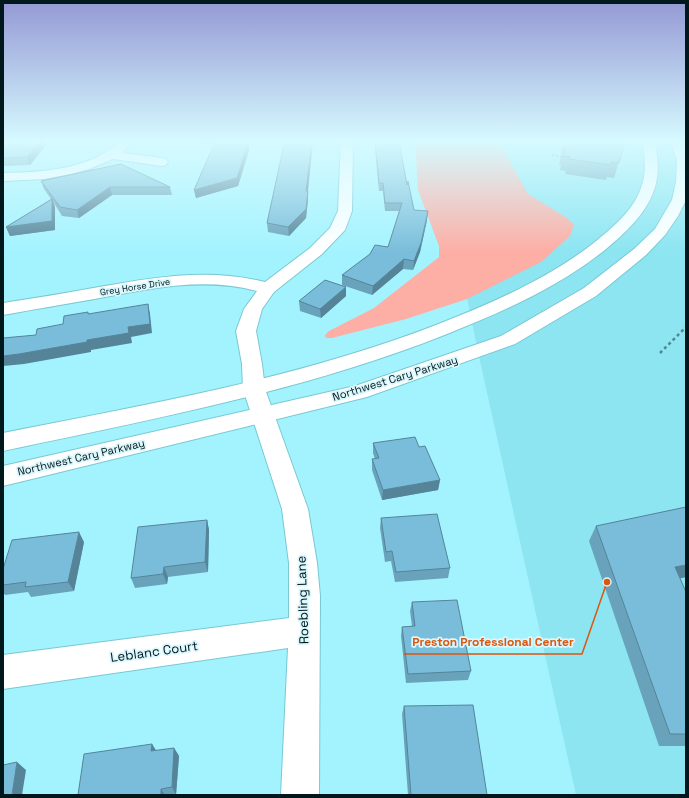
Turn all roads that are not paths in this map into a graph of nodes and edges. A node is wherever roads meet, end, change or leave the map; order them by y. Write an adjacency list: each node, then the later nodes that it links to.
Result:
1 (346, 177): 4 (main road, Roebling Lane)
2 (651, 177): 6 (main road, Northwest Cary Parkway)
3 (683, 177): 6 (main road, Northwest Cary Parkway)
4 (268, 288): 5 (main road, Grey Horse Drive); 6 (main road, Roebling Lane)
5 (3, 309)
6 (258, 402): 7 (main road, Northwest Cary Parkway); 8 (main road, Northwest Cary Parkway); 9 (main road, Roebling Lane)
7 (3, 442)
8 (3, 476)
9 (304, 631): 10 (main road, Leblanc Court); 11 (main road, Roebling Lane)
10 (3, 672)
11 (300, 795)

